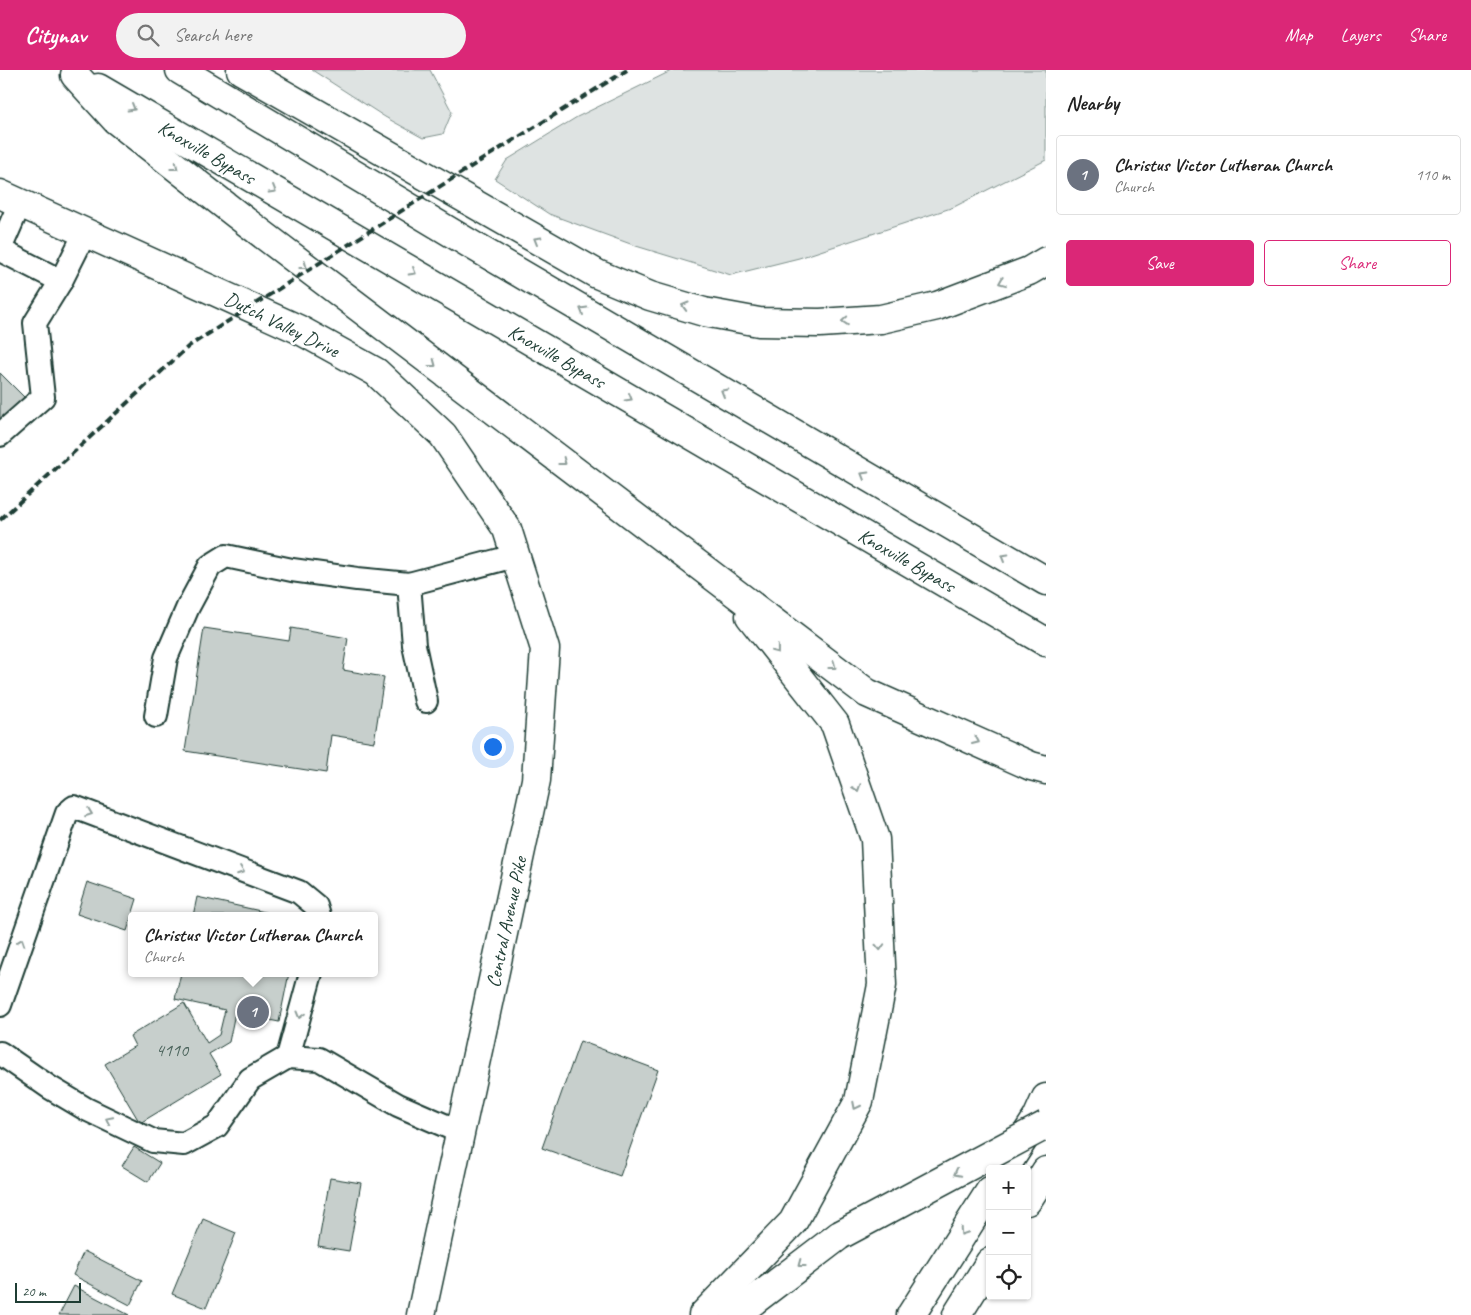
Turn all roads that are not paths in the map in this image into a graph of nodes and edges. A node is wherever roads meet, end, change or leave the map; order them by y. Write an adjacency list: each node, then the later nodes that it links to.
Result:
1 (180, 70): 12 (main road, one-way to 1)
2 (241, 70): 7 (main road, one-way to 2)
3 (71, 72): 14 (main road, one-way to 14); 15 (main road, Knoxville Bypass, one-way to 15)
4 (10, 198): 5 (main road, Dutch Valley Drive); 6 (lane)
5 (86, 233): 8 (lane); 10 (main road, Dutch Valley Drive)
6 (0, 250): 8 (lane)
7 (1046, 261)
8 (61, 281): 9 (lane)
9 (0, 435)
10 (507, 529): 11 (main road, Central Avenue Pike)
11 (515, 556): 13 (lane); 26 (main road, Central Avenue Pike)
12 (1046, 581)
13 (409, 584): 16 (lane); 17 (lane)
14 (724, 584): 18 (main road, one-way to 18); 33 (main road, one-way to 33)
15 (1046, 642)
16 (426, 701)
17 (156, 716)
18 (1039, 768)
19 (318, 912): 21 (lane, one-way to 19)
20 (310, 977): 23 (lane, one-way to 23)
21 (0, 1005)
22 (0, 1053): 23 (lane, one-way to 22)
23 (288, 1057): 26 (lane)
24 (1046, 1098): 27 (main road)
25 (1046, 1125): 34 (main road, one-way to 34, bridge)
26 (460, 1132): 32 (main road, Central Avenue Pike)
27 (1007, 1165)
28 (1046, 1171): 29 (main road)
29 (1031, 1195)
30 (986, 1197): 35 (main road, one-way to 35)
31 (986, 1268): 36 (main road)
32 (421, 1315)
33 (703, 1315)
34 (735, 1315)
35 (911, 1315)
36 (957, 1315)

